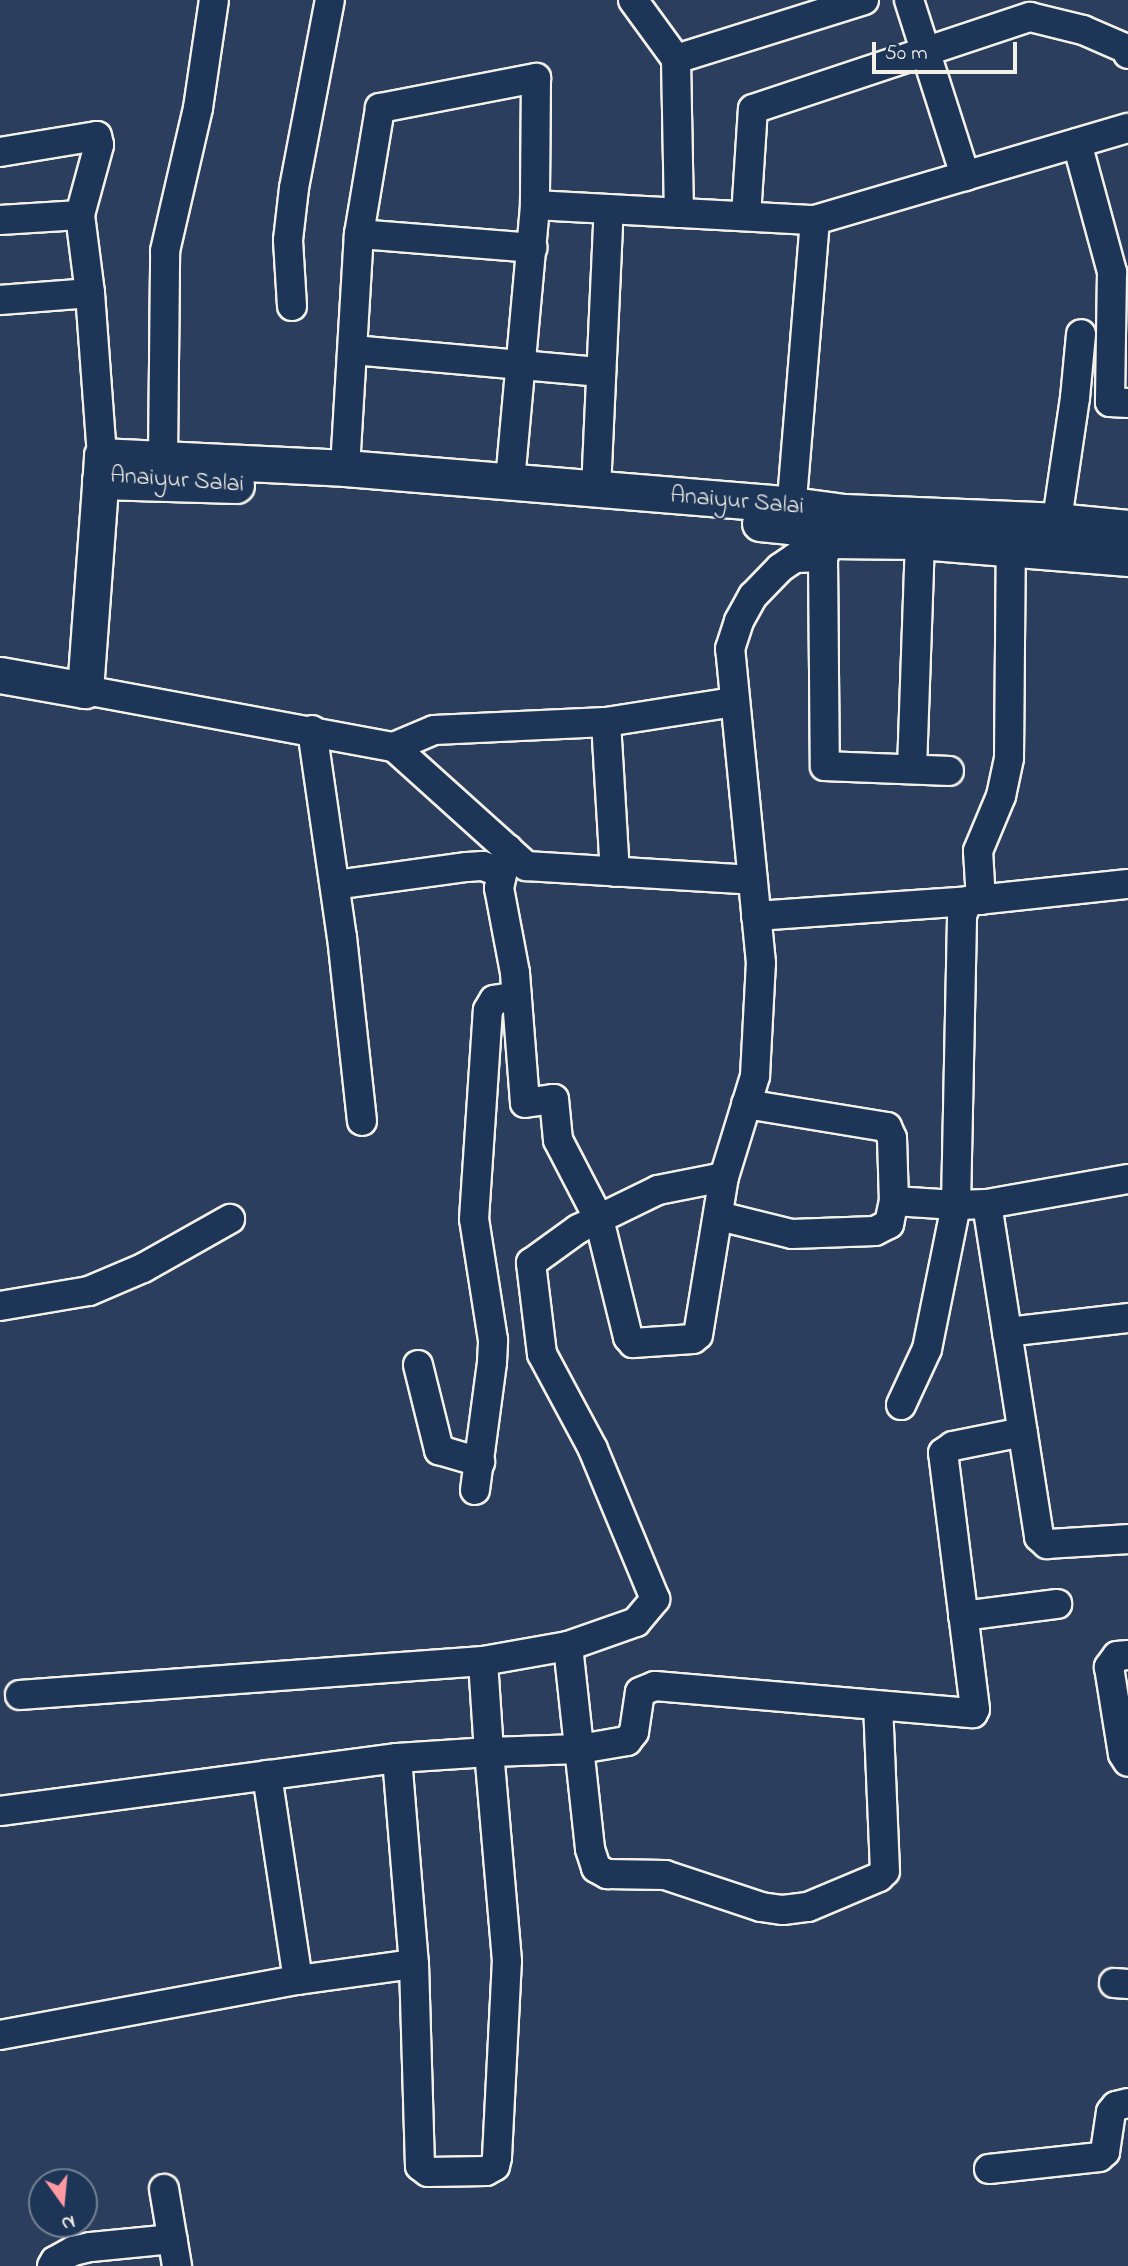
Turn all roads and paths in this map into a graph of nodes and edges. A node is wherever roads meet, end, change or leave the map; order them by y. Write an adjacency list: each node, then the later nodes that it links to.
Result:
1 (214, 0): 31 (street)
2 (330, 0): 24 (street)
3 (633, 0): 8 (street)
4 (864, 0): 8 (street)
5 (909, 0): 6 (street)
6 (927, 52): 7 (street); 12 (street); 17 (street)
7 (1128, 54)
8 (676, 59): 15 (street)
9 (1128, 128): 10 (street)
10 (1077, 143): 12 (street); 30 (street)
11 (0, 152): 16 (street)
12 (965, 176): 19 (street)
13 (536, 205): 14 (street); 20 (street); 21 (street)
14 (609, 209): 15 (street); 28 (street)
15 (679, 213): 17 (street)
16 (80, 215): 18 (street); 22 (street)
17 (746, 216): 19 (street)
18 (0, 220)
19 (815, 220): 36 (street)
20 (359, 234): 21 (street); 26 (street)
21 (531, 248): 27 (street)
22 (90, 293): 23 (street); 32 (street)
23 (0, 300)
24 (292, 306)
25 (1081, 334): 29 (street)
26 (353, 350): 27 (street); 33 (street)
27 (522, 366): 28 (street); 34 (street)
28 (601, 372): 35 (street)
29 (1075, 398): 30 (street); 38 (street)
30 (1119, 402)
31 (163, 458): 32 (main road, Anaiyur Salai); 33 (main road, Anaiyur Salai)
32 (101, 468): 36 (main road, Anaiyur Salai); 44 (main road)
33 (345, 468): 34 (main road, Anaiyur Salai)
34 (510, 481): 35 (main road, Anaiyur Salai)
35 (596, 490): 36 (main road, Anaiyur Salai)
36 (791, 515): 38 (main road, Anaiyur Salai); 40 (main road, Anaiyur Salai)
37 (1128, 528): 38 (main road, Anaiyur Salai)
38 (1054, 537): 41 (main road, Anaiyur Salai); 42 (main road, Anaiyur Salai)
39 (920, 541): 40 (main road, Anaiyur Salai); 41 (main road, Anaiyur Salai); 49 (street)
40 (827, 549): 45 (street); 49 (street)
41 (1011, 549): 56 (street)
42 (1128, 558)
43 (0, 675): 44 (main road)
44 (85, 690): 47 (street)
45 (734, 702): 46 (street); 53 (street)
46 (606, 722): 48 (street); 52 (street)
47 (312, 730): 48 (street); 55 (street)
48 (394, 747): 51 (street)
49 (912, 769): 50 (street)
50 (949, 771)
51 (505, 861): 52 (street); 55 (street); 58 (street)
52 (615, 872): 53 (street)
53 (753, 880): 57 (street)
54 (1128, 884): 56 (street)
55 (335, 885): 60 (street)
56 (974, 901): 57 (street); 65 (street)
57 (757, 916): 59 (street)
58 (517, 996): 68 (street); 75 (street)
59 (746, 1104): 61 (street); 63 (street)
60 (362, 1121)
61 (724, 1177): 66 (street); 68 (street)
62 (1128, 1179): 64 (street)
63 (894, 1201): 65 (street); 66 (street)
64 (988, 1204): 65 (street); 71 (street)
65 (956, 1205): 73 (street)
66 (719, 1216): 68 (street)
67 (230, 1219): 69 (street)
68 (598, 1219): 80 (street)
69 (0, 1306)
70 (1128, 1318): 71 (street)
71 (1007, 1332): 74 (street)
72 (418, 1365): 75 (street)
73 (901, 1405)
74 (1023, 1432): 77 (street); 79 (street)
75 (480, 1462): 76 (street)
76 (475, 1490)
77 (1128, 1539)
78 (1057, 1604): 79 (street)
79 (963, 1616): 84 (street)
80 (568, 1646): 82 (street); 85 (street)
81 (1128, 1655): 88 (street)
82 (483, 1661): 83 (street); 86 (street)
83 (20, 1695)
84 (878, 1706): 85 (street); 85 (street)
85 (580, 1749): 86 (street)
86 (489, 1752): 87 (street); 91 (street)
87 (397, 1758): 89 (street); 91 (street)
88 (1128, 1762)
89 (267, 1775): 90 (street); 92 (street)
90 (0, 1811)
91 (414, 1964): 92 (street)
92 (298, 1980): 93 (street)
93 (0, 2035)
94 (1128, 2103): 95 (street)
95 (989, 2169)
96 (164, 2189): 97 (street)
97 (175, 2253): 98 (street)
98 (52, 2266)

